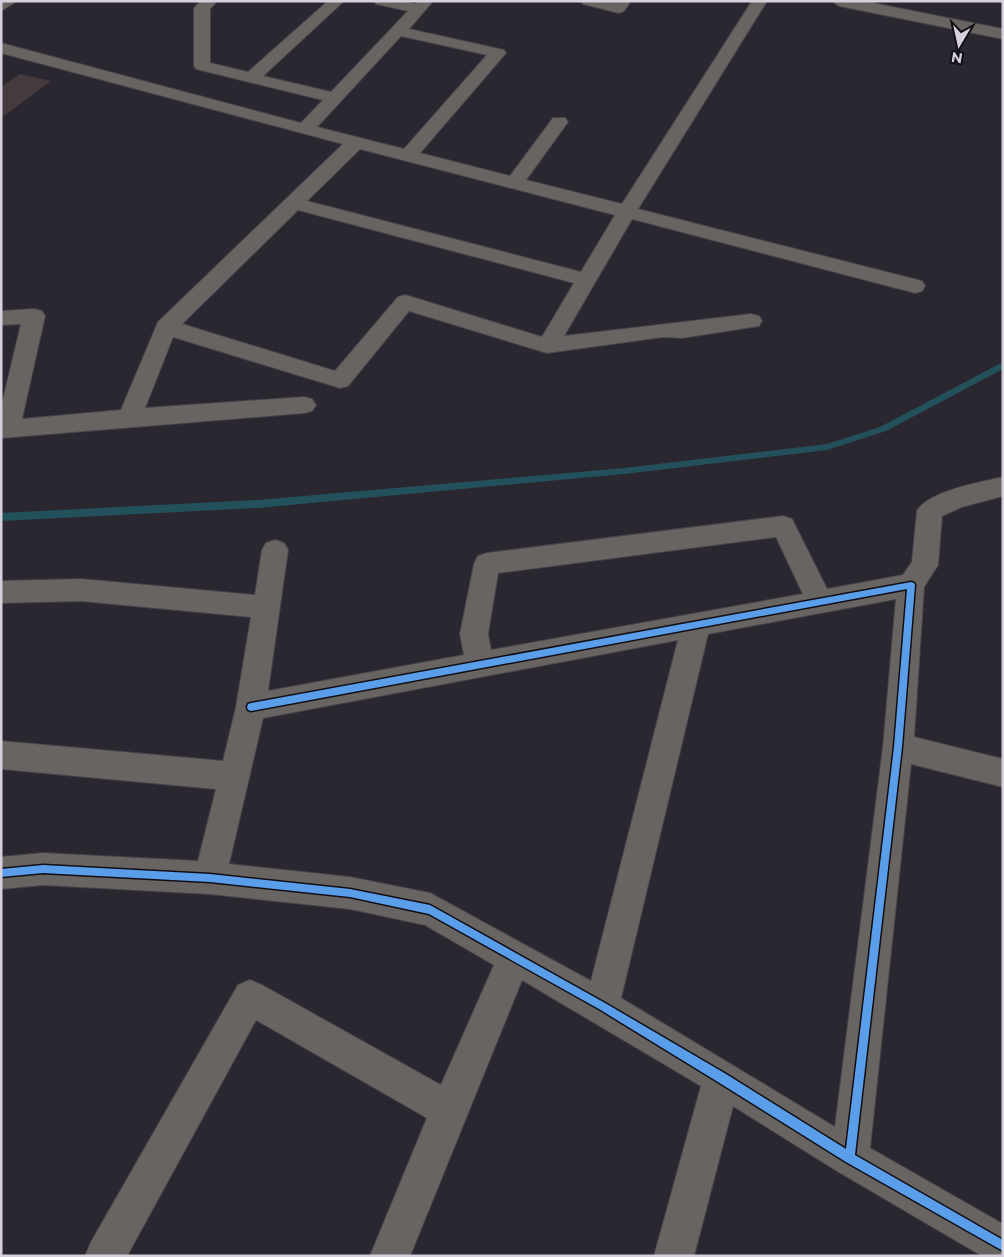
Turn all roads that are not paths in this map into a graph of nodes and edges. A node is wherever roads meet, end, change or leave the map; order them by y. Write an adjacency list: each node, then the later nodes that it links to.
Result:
1 (10, 1): 10 (street)
2 (210, 1): 14 (street)
3 (337, 1): 14 (street)
4 (381, 1): 9 (street)
5 (588, 1): 6 (street)
6 (624, 1)
7 (760, 1): 22 (street)
8 (839, 1): 12 (street)
9 (422, 5): 11 (street)
10 (1, 7)
11 (398, 31): 15 (street); 19 (street)
12 (1003, 34)
13 (1, 48): 17 (street)
14 (251, 78): 15 (street)
15 (334, 98): 17 (street)
16 (559, 122): 20 (street)
17 (305, 129): 18 (street)
18 (356, 142): 19 (street); 21 (street)
19 (408, 155): 20 (street)
20 (515, 182): 22 (street)
21 (294, 203): 23 (street); 27 (street)
22 (628, 211): 23 (street); 24 (street)
23 (586, 280): 28 (street)
24 (914, 286)
25 (1, 318): 31 (street)
26 (750, 321): 28 (street)
27 (166, 327): 28 (street); 30 (street)
28 (547, 346)
29 (304, 405): 30 (street)
30 (130, 418): 31 (street)
31 (5, 429)
32 (1003, 486): 34 (street)
33 (275, 550): 37 (street)
34 (911, 585): 36 (street); 41 (street)
35 (1, 592): 37 (street)
36 (820, 602): 38 (street); 39 (street)
37 (266, 606): 40 (street)
38 (696, 625): 39 (street); 48 (street)
39 (480, 665): 40 (street)
40 (251, 707): 44 (street)
41 (898, 747): 43 (street); 51 (street)
42 (1, 755): 44 (street)
43 (1003, 773)
44 (235, 776): 46 (street)
45 (1, 873): 46 (street)
46 (210, 878): 47 (street)
47 (516, 957): 48 (street); 50 (street)
48 (602, 1006): 49 (street)
49 (722, 1078): 51 (street); 55 (street)
50 (449, 1110): 53 (street); 54 (street)
51 (850, 1158): 52 (street)
52 (995, 1248)
53 (105, 1256)
54 (390, 1256)
55 (674, 1256)

